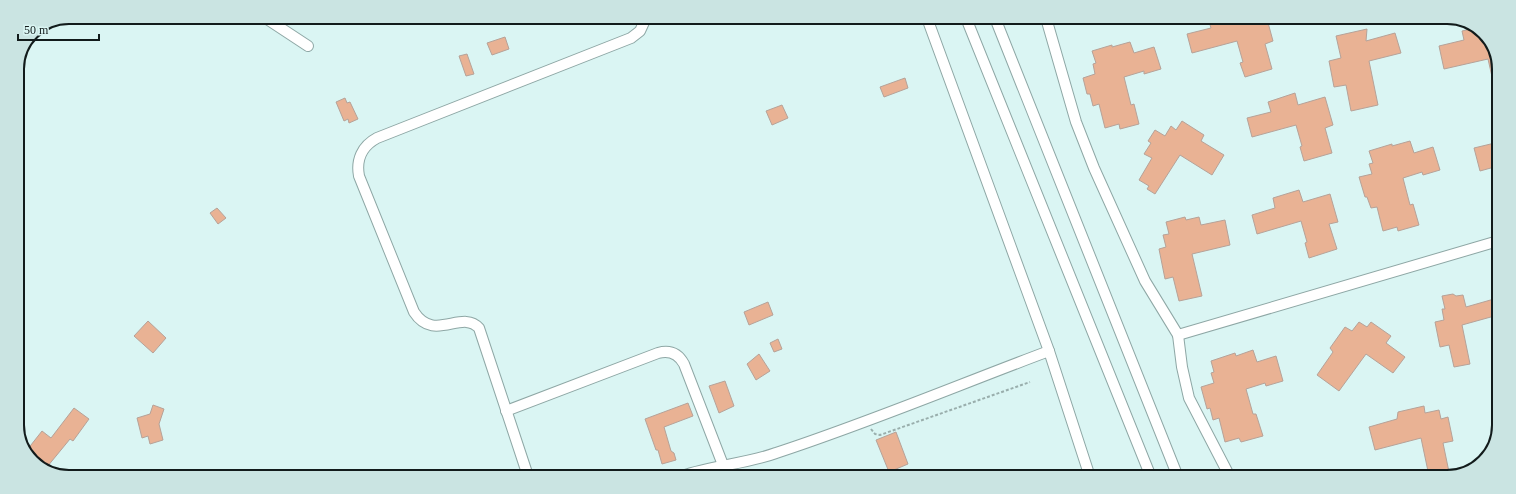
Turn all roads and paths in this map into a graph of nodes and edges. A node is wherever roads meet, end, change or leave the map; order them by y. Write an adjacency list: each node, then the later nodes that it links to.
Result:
1 (275, 24): 7 (street)
2 (643, 24): 12 (street)
3 (929, 24): 10 (street)
4 (968, 24): 18 (street)
5 (997, 24): 19 (street)
6 (1048, 24): 9 (street)
7 (308, 46)
8 (1492, 243): 9 (street)
9 (1178, 335): 20 (street)
10 (1049, 351): 13 (street); 17 (street)
11 (1030, 382): 13 (path)
12 (506, 411): 14 (street); 15 (street)
13 (868, 420): 14 (street)
14 (723, 465): 16 (street)
15 (526, 470)
16 (710, 470)
17 (1088, 470)
18 (1148, 470)
19 (1175, 470)
20 (1226, 470)

